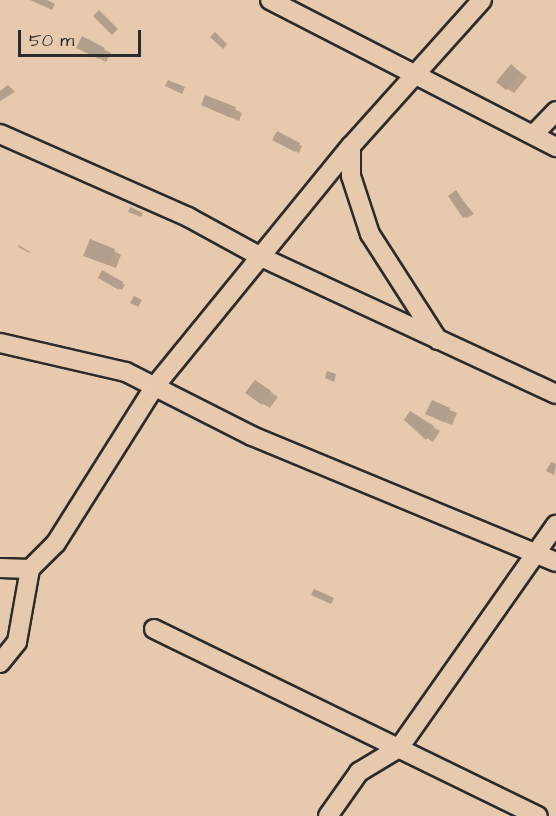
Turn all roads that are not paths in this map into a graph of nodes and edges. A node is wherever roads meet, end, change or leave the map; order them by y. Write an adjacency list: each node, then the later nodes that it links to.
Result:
1 (270, 0): 3 (street)
2 (482, 0): 3 (street)
3 (416, 74): 6 (street); 7 (street)
4 (556, 111): 6 (street)
5 (0, 134): 9 (street)
6 (534, 134): 8 (street)
7 (351, 146): 9 (street); 10 (street)
8 (556, 147)
9 (263, 258): 10 (street); 12 (street)
10 (439, 340): 13 (street)
11 (0, 343): 12 (street)
12 (154, 386): 15 (street); 18 (street)
13 (556, 394)
14 (556, 525): 15 (street)
15 (534, 551): 16 (street); 21 (street)
16 (556, 562)
17 (0, 568): 18 (street)
18 (30, 568): 20 (street)
19 (154, 629): 21 (street)
20 (0, 663)
21 (399, 748): 22 (street); 23 (street)
22 (328, 816)
23 (538, 816)

